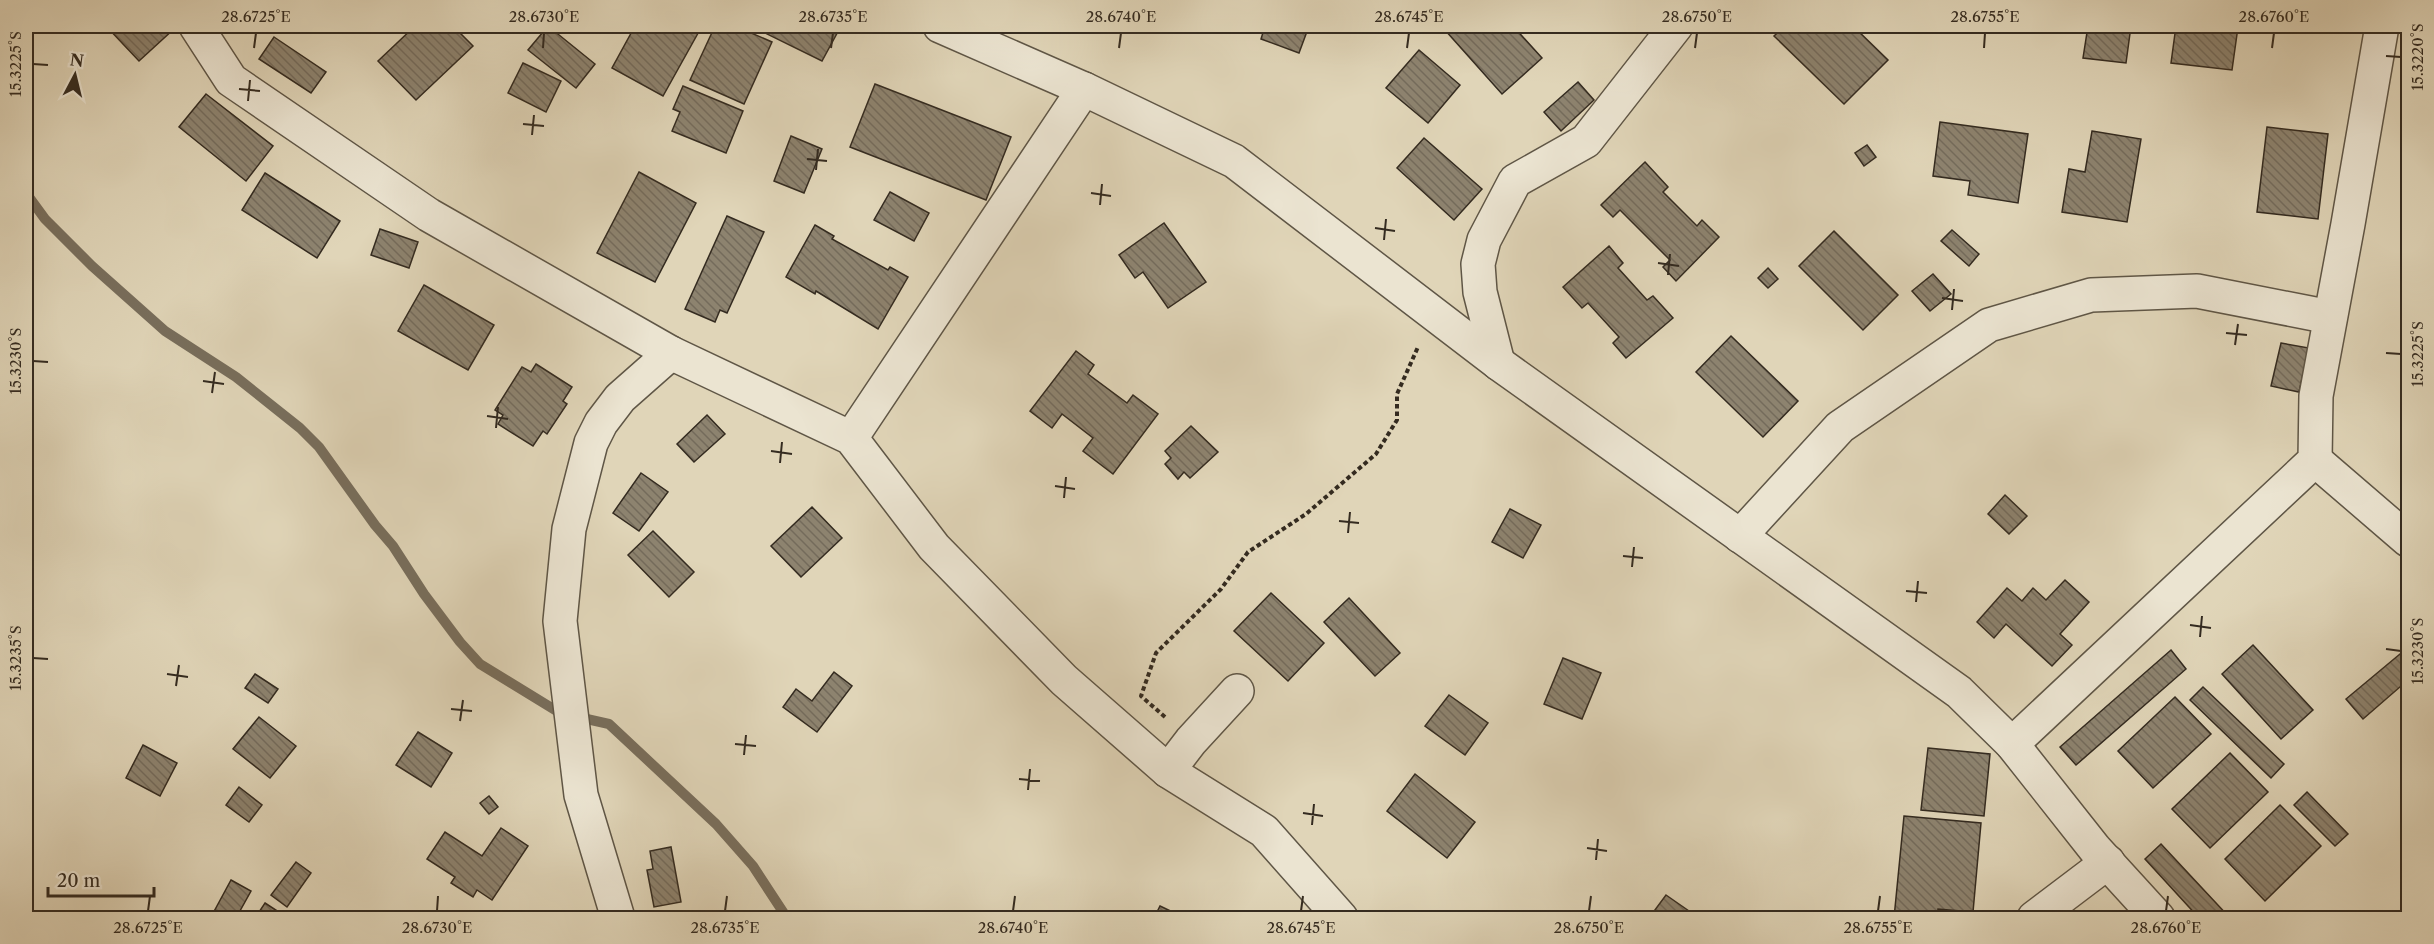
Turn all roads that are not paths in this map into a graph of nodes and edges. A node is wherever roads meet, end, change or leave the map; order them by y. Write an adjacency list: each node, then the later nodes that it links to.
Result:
1 (195, 26): 7 (street)
2 (940, 26): 5 (street)
3 (1676, 26): 8 (street)
4 (2382, 26): 6 (street)
5 (1084, 89): 8 (street); 9 (street)
6 (2331, 317): 10 (street); 11 (street)
7 (671, 353): 9 (street); 17 (street)
8 (1498, 363): 11 (street)
9 (851, 438): 15 (street)
10 (2315, 460): 12 (street); 14 (street)
11 (1740, 536): 14 (street)
12 (2409, 540)
13 (1237, 691): 15 (street)
14 (2012, 744): 16 (street)
15 (1168, 771): 18 (street)
16 (2108, 862): 19 (street); 20 (street)
17 (618, 918)
18 (1341, 918)
19 (2034, 918)
20 (2158, 918)

